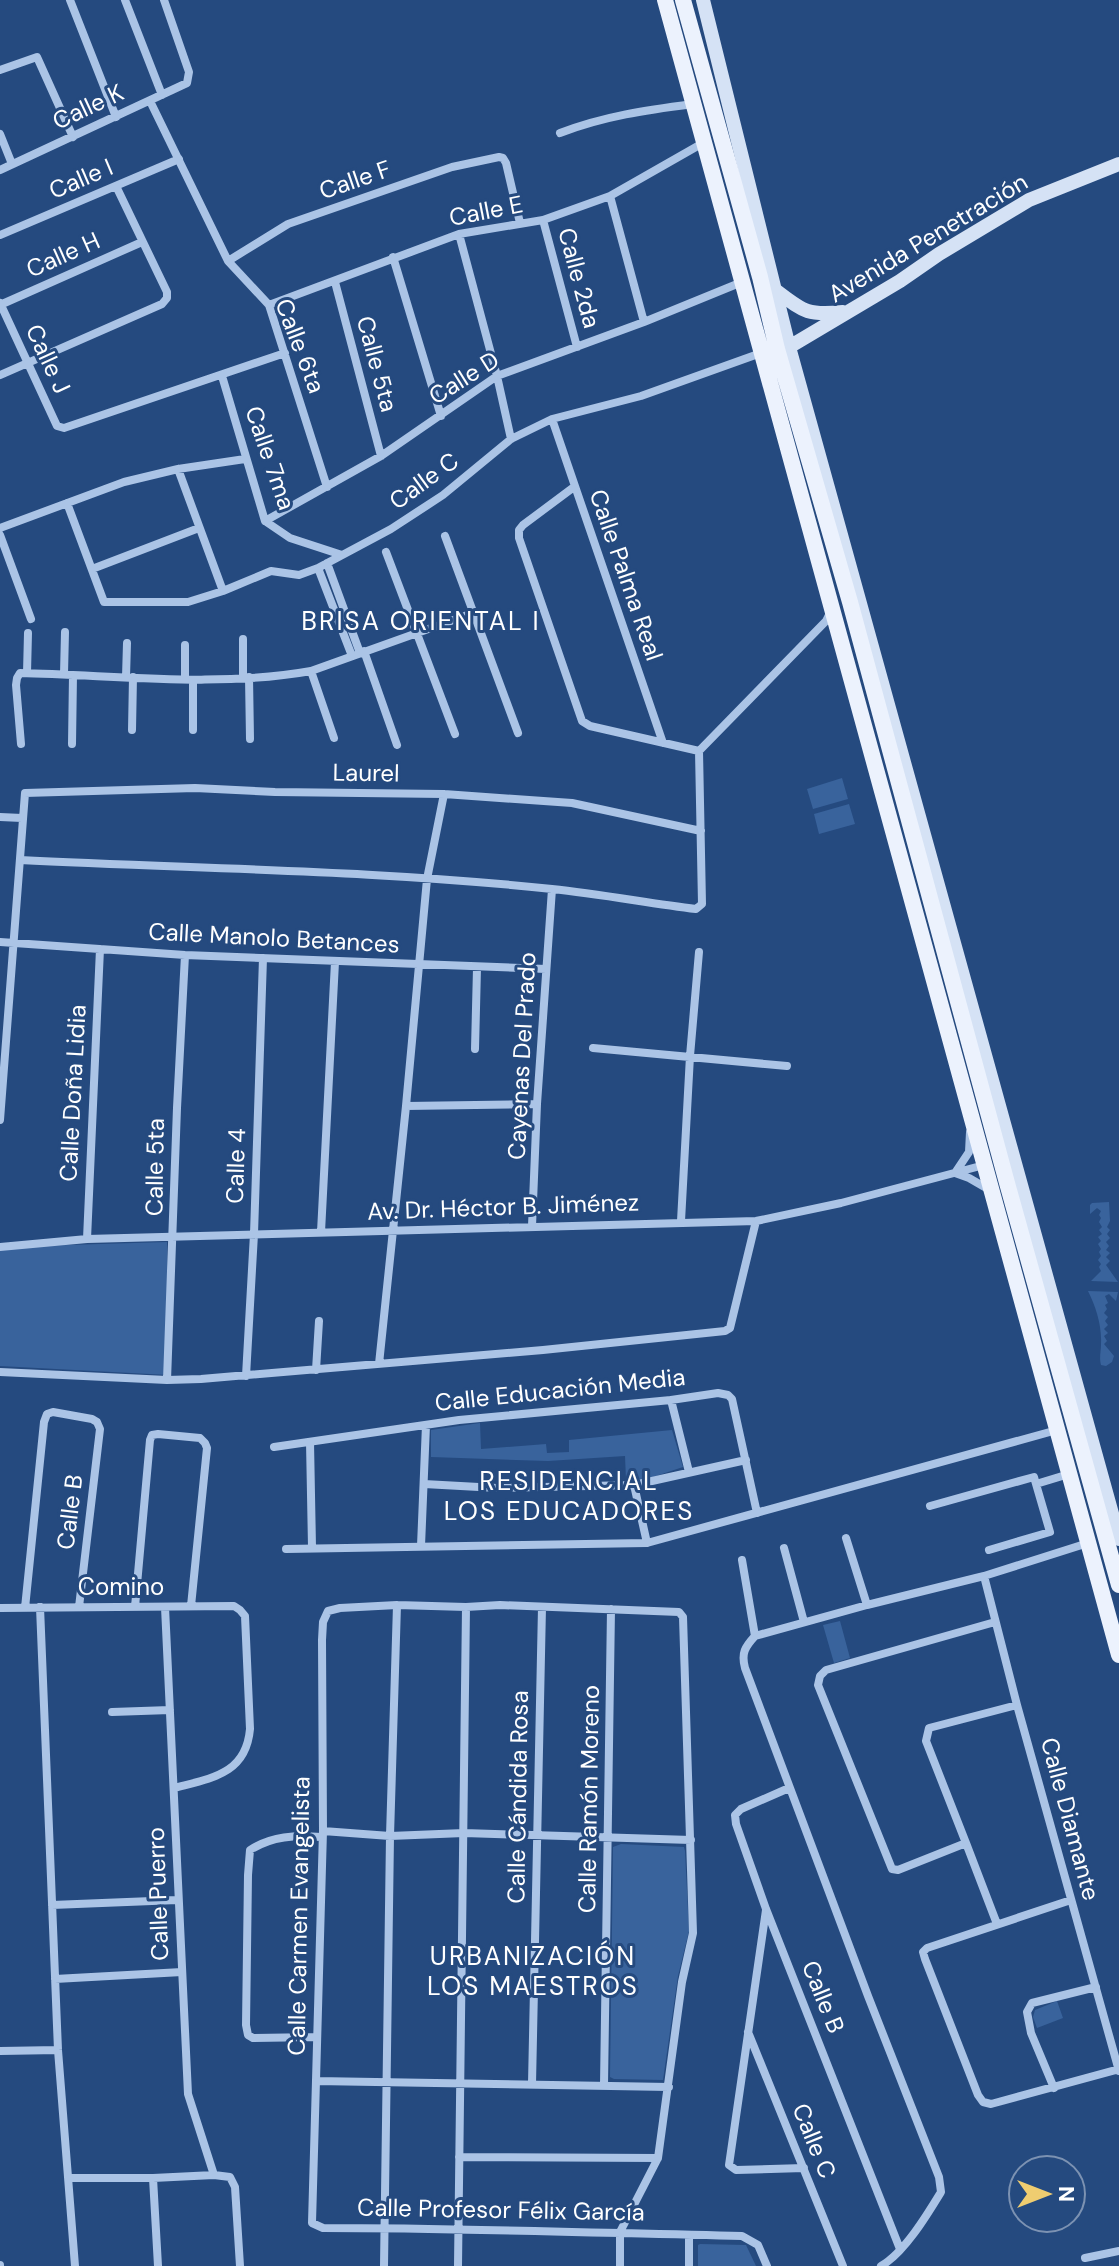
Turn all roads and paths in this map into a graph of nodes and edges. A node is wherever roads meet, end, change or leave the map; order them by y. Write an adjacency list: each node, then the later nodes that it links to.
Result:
1 (70, 0): 11 (street)
2 (125, 0): 8 (street)
3 (164, 0): 8 (street, Calle K)
4 (665, 0): 10 (main road)
5 (683, 0): 37 (main road)
6 (703, 0): 31 (street)
7 (0, 70): 14 (street)
8 (162, 95): 9 (street, Calle K)
9 (150, 101): 11 (street, Calle K); 16 (street, Calle 6ta)
10 (694, 104): 12 (street); 15 (main road)
11 (116, 117): 14 (street, Calle K)
12 (560, 133)
13 (0, 134): 17 (street)
14 (73, 137): 17 (street, Calle K)
15 (704, 142): 21 (street, Calle E); 30 (main road)
16 (179, 159): 20 (street, Calle I); 28 (street, Calle 6ta)
17 (12, 164): 19 (street, Calle K)
18 (1119, 164): 34 (street, Avenida Penetración)
19 (0, 170)
20 (116, 186): 25 (street, Calle I); 26 (street)
21 (610, 196): 22 (street, Calle E); 35 (street)
22 (543, 220): 23 (street, Calle E); 36 (street, Calle 2da)
23 (520, 223): 24 (street, Calle E); 28 (street, Calle F)
24 (459, 234): 27 (street, Calle E); 42 (street)
25 (0, 235)
26 (142, 242): 32 (street, Calle H); 39 (street)
27 (393, 257): 29 (street, Calle E); 43 (street)
28 (228, 261): 33 (street, Calle 6ta)
29 (335, 282): 33 (street, Calle E); 46 (street, Calle 5ta)
30 (743, 282): 35 (street, Calle D); 37 (main road)
31 (774, 289): 34 (street); 37 (street)
32 (0, 304): 39 (street, Calle J)
33 (269, 305): 38 (street, Calle 6ta)
34 (847, 311): 37 (street, Avenida Penetración)
35 (644, 322): 36 (street, Calle D)
36 (577, 347): 42 (street, Calle D)
37 (775, 350): 44 (street, Calle C); 63 (main road); 115 (main road); 148 (street)
38 (285, 353): 41 (street); 49 (street, Calle 6ta)
39 (28, 364): 40 (street); 41 (street, Calle J)
40 (0, 375)
41 (222, 376): 47 (street, Calle 7ma)
42 (497, 376): 43 (street, Calle D); 45 (street)
43 (441, 416): 46 (street, Calle D)
44 (552, 419): 45 (street, Calle C); 50 (street, Calle Palma Real)
45 (511, 439): 58 (street, Calle C)
46 (381, 456): 49 (street, Calle D)
47 (245, 459): 48 (street); 52 (street, Calle 7ma)
48 (178, 469): 51 (street); 54 (street)
49 (327, 487): 52 (street, Calle D)
50 (574, 487): 85 (street, Calle Palma Real); 85 (street)
51 (67, 503): 53 (street); 61 (street)
52 (265, 521): 58 (street, Calle 7ma)
53 (0, 528)
54 (199, 528): 61 (street); 62 (street)
55 (0, 535): 65 (street)
56 (445, 536): 64 (street)
57 (386, 552): 68 (street)
58 (342, 555): 59 (street, Calle C)
59 (327, 563): 60 (street, Calle C); 72 (street)
60 (318, 568): 62 (street, Calle C); 72 (street)
61 (92, 569): 62 (street, Calle C)
62 (223, 591)
63 (833, 607): 89 (street); 113 (main road)
64 (473, 613): 68 (street); 81 (street)
65 (31, 619)
66 (65, 632): 75 (street)
67 (28, 633): 74 (street)
68 (417, 633): 72 (street); 82 (street)
69 (243, 639): 77 (street)
70 (127, 643): 76 (street)
71 (185, 645): 78 (street)
72 (359, 654): 73 (street); 88 (street)
73 (311, 671): 77 (street); 83 (street)
74 (27, 673): 75 (street); 86 (street)
75 (68, 675): 76 (street); 87 (street)
76 (130, 677): 78 (street); 79 (street)
77 (246, 677): 78 (street); 84 (street)
78 (189, 680): 80 (street)
79 (132, 730)
80 (193, 730)
81 (518, 733)
82 (455, 734)
83 (334, 738)
84 (250, 739)
85 (663, 743): 89 (street)
86 (21, 744)
87 (72, 744)
88 (397, 745)
89 (699, 751): 93 (street)
90 (444, 794): 92 (street, Laurel); 93 (street, Laurel); 95 (street)
91 (0, 817): 92 (street)
92 (22, 818): 94 (street)
93 (701, 831): 96 (street)
94 (20, 860): 95 (street); 98 (street)
95 (427, 879): 96 (street); 104 (street)
96 (552, 889): 106 (street, Cayenas Del Prado)
97 (0, 942): 98 (street, Calle Manolo Betances)
98 (13, 943): 99 (street, Calle Manolo Betances); 114 (street)
99 (100, 949): 101 (street, Calle Manolo Betances); 126 (street, Calle Doña Lidia)
100 (699, 952): 109 (street)
101 (185, 955): 102 (street, Calle Manolo Betances); 125 (street, Calle 5ta)
102 (263, 958): 103 (street, Calle Manolo Betances); 124 (street, Calle 4)
103 (335, 962): 104 (street, Calle Manolo Betances); 123 (street)
104 (418, 966): 105 (street, Calle Manolo Betances); 112 (street)
105 (477, 968): 106 (street, Calle Manolo Betances); 108 (street)
106 (546, 969): 111 (street, Cayenas Del Prado)
107 (593, 1048): 109 (street)
108 (475, 1049)
109 (690, 1056): 110 (street); 119 (street)
110 (787, 1066)
111 (537, 1104): 112 (street); 121 (street, Cayenas Del Prado)
112 (406, 1106): 122 (street)
113 (970, 1111): 116 (main road); 117 (street)
114 (0, 1120)
115 (1001, 1160): 116 (street, Av. Dr. Héctor B. Jiménez); 158 (main road)
116 (984, 1165): 117 (street, Av. Dr. Héctor B. Jiménez); 118 (main road)
117 (955, 1173): 118 (street); 120 (street, Av. Dr. Héctor B. Jiménez)
118 (992, 1193): 136 (main road)
119 (681, 1221): 120 (street, Av. Dr. Héctor B. Jiménez); 121 (street, Av. Dr. Héctor B. Jiménez)
120 (756, 1221): 129 (street)
121 (532, 1226): 122 (street, Av. Dr. Héctor B. Jiménez)
122 (393, 1230): 123 (street, Av. Dr. Héctor B. Jiménez); 129 (street)
123 (321, 1232): 124 (street, Av. Dr. Héctor B. Jiménez)
124 (254, 1234): 125 (street, Av. Dr. Héctor B. Jiménez); 132 (street, Calle 4)
125 (173, 1237): 126 (street, Av. Dr. Héctor B. Jiménez); 133 (street, Calle 5ta)
126 (87, 1239): 127 (street, Av. Dr. Héctor B. Jiménez)
127 (0, 1247)
128 (319, 1321): 130 (street)
129 (379, 1364): 130 (street)
130 (316, 1370): 132 (street)
131 (0, 1372): 133 (street)
132 (246, 1376): 133 (street)
133 (167, 1380)
134 (671, 1400): 135 (street, Calle Educación Media); 139 (street, Calle Educación Media); 140 (street)
135 (426, 1425): 137 (street, Calle Educación Media); 142 (street)
136 (1057, 1430): 141 (main road); 146 (street)
137 (310, 1442): 138 (street, Calle Educación Media); 152 (street)
138 (274, 1447)
139 (746, 1460): 140 (street); 146 (street, Calle Educación Media)
140 (689, 1472): 144 (street)
141 (1069, 1473): 143 (street); 150 (main road)
142 (424, 1484): 144 (street); 151 (street)
143 (1036, 1484): 145 (street); 155 (street)
144 (634, 1485): 149 (street)
145 (930, 1506)
146 (757, 1513): 149 (street)
147 (846, 1538): 160 (street)
148 (1119, 1539)
149 (647, 1543): 151 (street)
150 (1089, 1543): 157 (street); 174 (main road)
151 (421, 1546): 152 (street)
152 (312, 1547): 154 (street)
153 (784, 1548): 171 (street)
154 (286, 1549)
155 (989, 1550)
156 (742, 1560): 173 (street)
157 (984, 1576): 160 (street); 172 (street, Calle Diamante)
158 (1119, 1585)
159 (397, 1605): 166 (street); 181 (street, Calle Carmen Evangelista); 183 (street)
160 (867, 1605): 171 (street)
161 (191, 1606): 164 (street); 165 (street, Comino); 178 (street, Comino)
162 (40, 1607): 163 (street, Comino); 169 (street, Comino); 189 (street)
163 (79, 1607): 164 (street, Comino); 169 (street, Calle B)
164 (135, 1607): 165 (street, Comino)
165 (165, 1607): 176 (street, Calle Puerro)
166 (466, 1607): 167 (street); 180 (street)
167 (542, 1607): 170 (street); 182 (street, Calle Cándida Rosa)
168 (0, 1608): 169 (street, Comino)
169 (25, 1608)
170 (611, 1609): 184 (street, Calle Ramón Moreno); 185 (street)
171 (804, 1622): 173 (street)
172 (995, 1622): 175 (street, Calle Diamante); 186 (street)
173 (755, 1636): 179 (street)
174 (1119, 1655)
175 (1017, 1705): 186 (street); 188 (street, Calle Diamante)
176 (170, 1710): 177 (street); 178 (street, Calle Puerro)
177 (112, 1712)
178 (174, 1788): 187 (street, Calle Puerro)
179 (789, 1788): 190 (street, Calle B); 218 (street)
180 (464, 1833): 182 (street); 183 (street); 202 (street)
181 (322, 1834): 183 (street); 196 (street, Calle Carmen Evangelista); 196 (street)
182 (538, 1834): 184 (street); 203 (street, Calle Cándida Rosa)
183 (390, 1836): 201 (street)
184 (609, 1838): 185 (street); 204 (street, Calle Ramón Moreno)
185 (691, 1840): 205 (street)
186 (966, 1843): 191 (street)
187 (177, 1900): 189 (street); 192 (street, Calle Puerro)
188 (1071, 1900): 191 (street); 194 (street, Calle Diamante)
189 (52, 1905): 193 (street)
190 (766, 1909): 195 (street); 218 (street, Calle B)
191 (997, 1924): 206 (street)
192 (182, 1972): 193 (street); 210 (street, Calle Puerro)
193 (55, 1979): 197 (street)
194 (1096, 1987): 199 (street, Calle Diamante); 206 (street)
195 (747, 2031): 209 (street, Calle C); 209 (street)
196 (317, 2037): 200 (street, Calle Carmen Evangelista)
197 (58, 2050): 198 (street); 211 (street)
198 (0, 2051)
199 (1119, 2070): 206 (street)
200 (316, 2081): 201 (street); 213 (street, Calle Carmen Evangelista)
201 (387, 2082): 202 (street); 214 (street)
202 (461, 2083): 203 (street); 207 (street)
203 (532, 2084): 204 (street)
204 (604, 2085): 205 (street)
205 (669, 2087): 208 (street)
206 (1054, 2088)
207 (459, 2157): 208 (street); 215 (street)
208 (658, 2158): 216 (street)
209 (804, 2168): 229 (street, Calle C)
210 (214, 2175): 212 (street); 223 (street)
211 (69, 2178): 212 (street); 221 (street)
212 (153, 2178): 222 (street)
213 (312, 2223): 214 (street, Calle Profesor Félix García)
214 (385, 2228): 215 (street, Calle Profesor Félix García); 224 (street)
215 (459, 2229): 216 (street, Calle Profesor Félix García); 225 (street)
216 (620, 2232): 217 (street, Calle Profesor Félix García); 226 (street)
217 (689, 2235): 227 (street); 228 (street, Calle Profesor Félix García)
218 (900, 2249): 230 (street)
219 (1119, 2251): 220 (street)
220 (1085, 2258)
221 (75, 2266)
222 (158, 2266)
223 (240, 2266)
224 (384, 2266)
225 (458, 2266)
226 (620, 2266)
227 (689, 2266)
228 (767, 2266)
229 (843, 2266)
230 (881, 2266)

